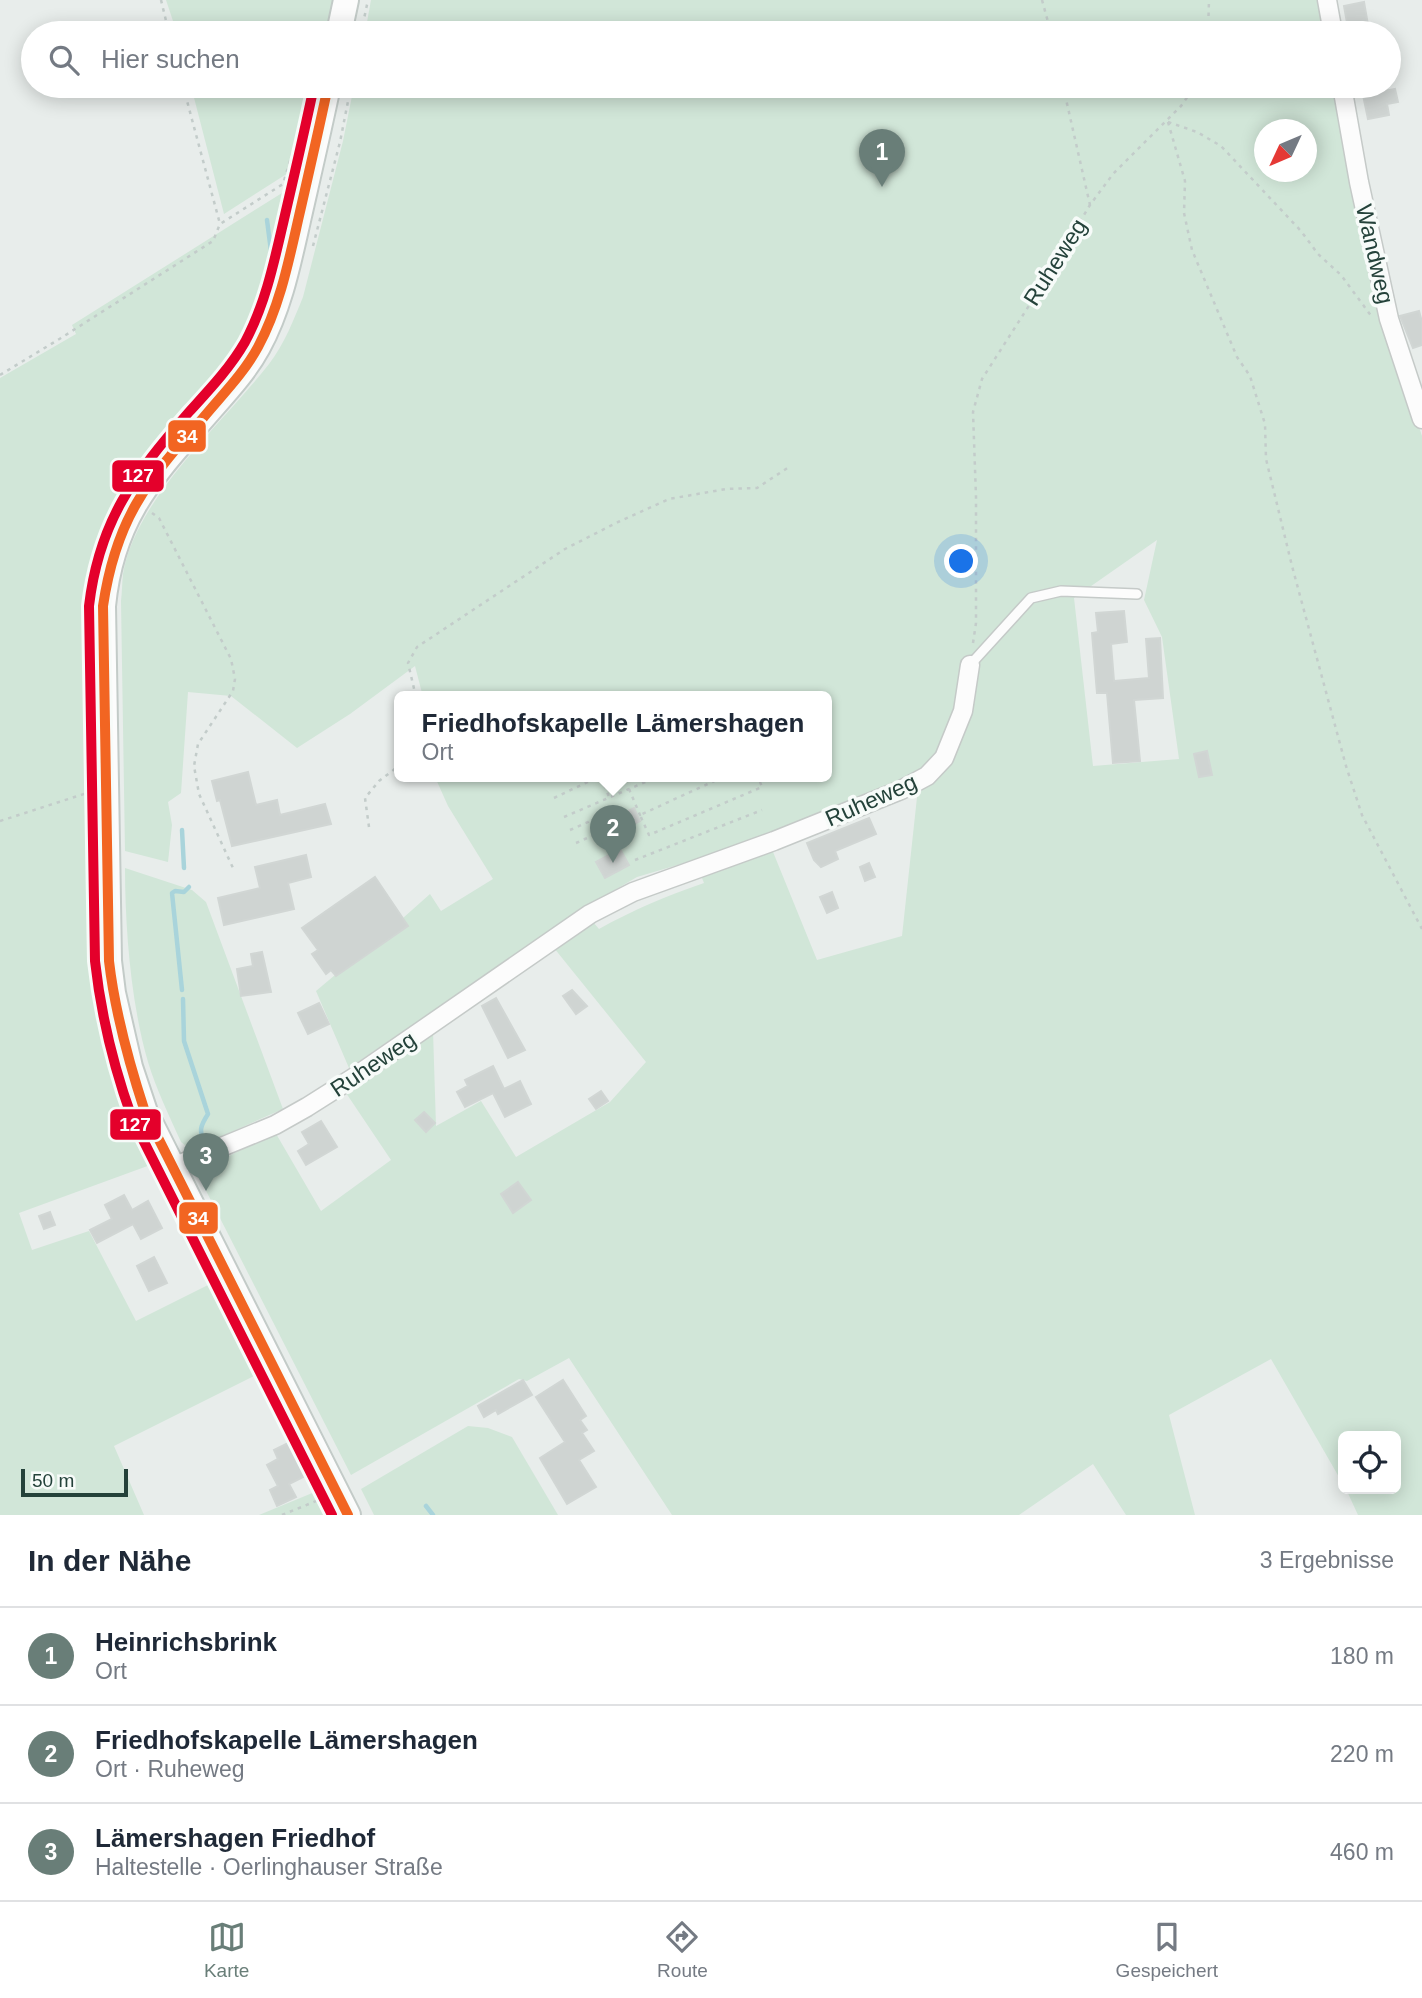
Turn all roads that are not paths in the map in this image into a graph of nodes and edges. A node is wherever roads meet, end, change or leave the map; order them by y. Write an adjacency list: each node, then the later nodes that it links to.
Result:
1 (346, 0): 3 (street)
2 (1327, 0): 4 (street)
3 (342, 21)
4 (1331, 21)
5 (325, 98): 10 (street)
6 (1344, 98): 7 (street, Wandweg)
7 (1422, 419)
8 (1137, 594): 9 (lane)
9 (970, 665): 10 (street, Ruheweg)
10 (173, 1167): 11 (street)
11 (348, 1515)

